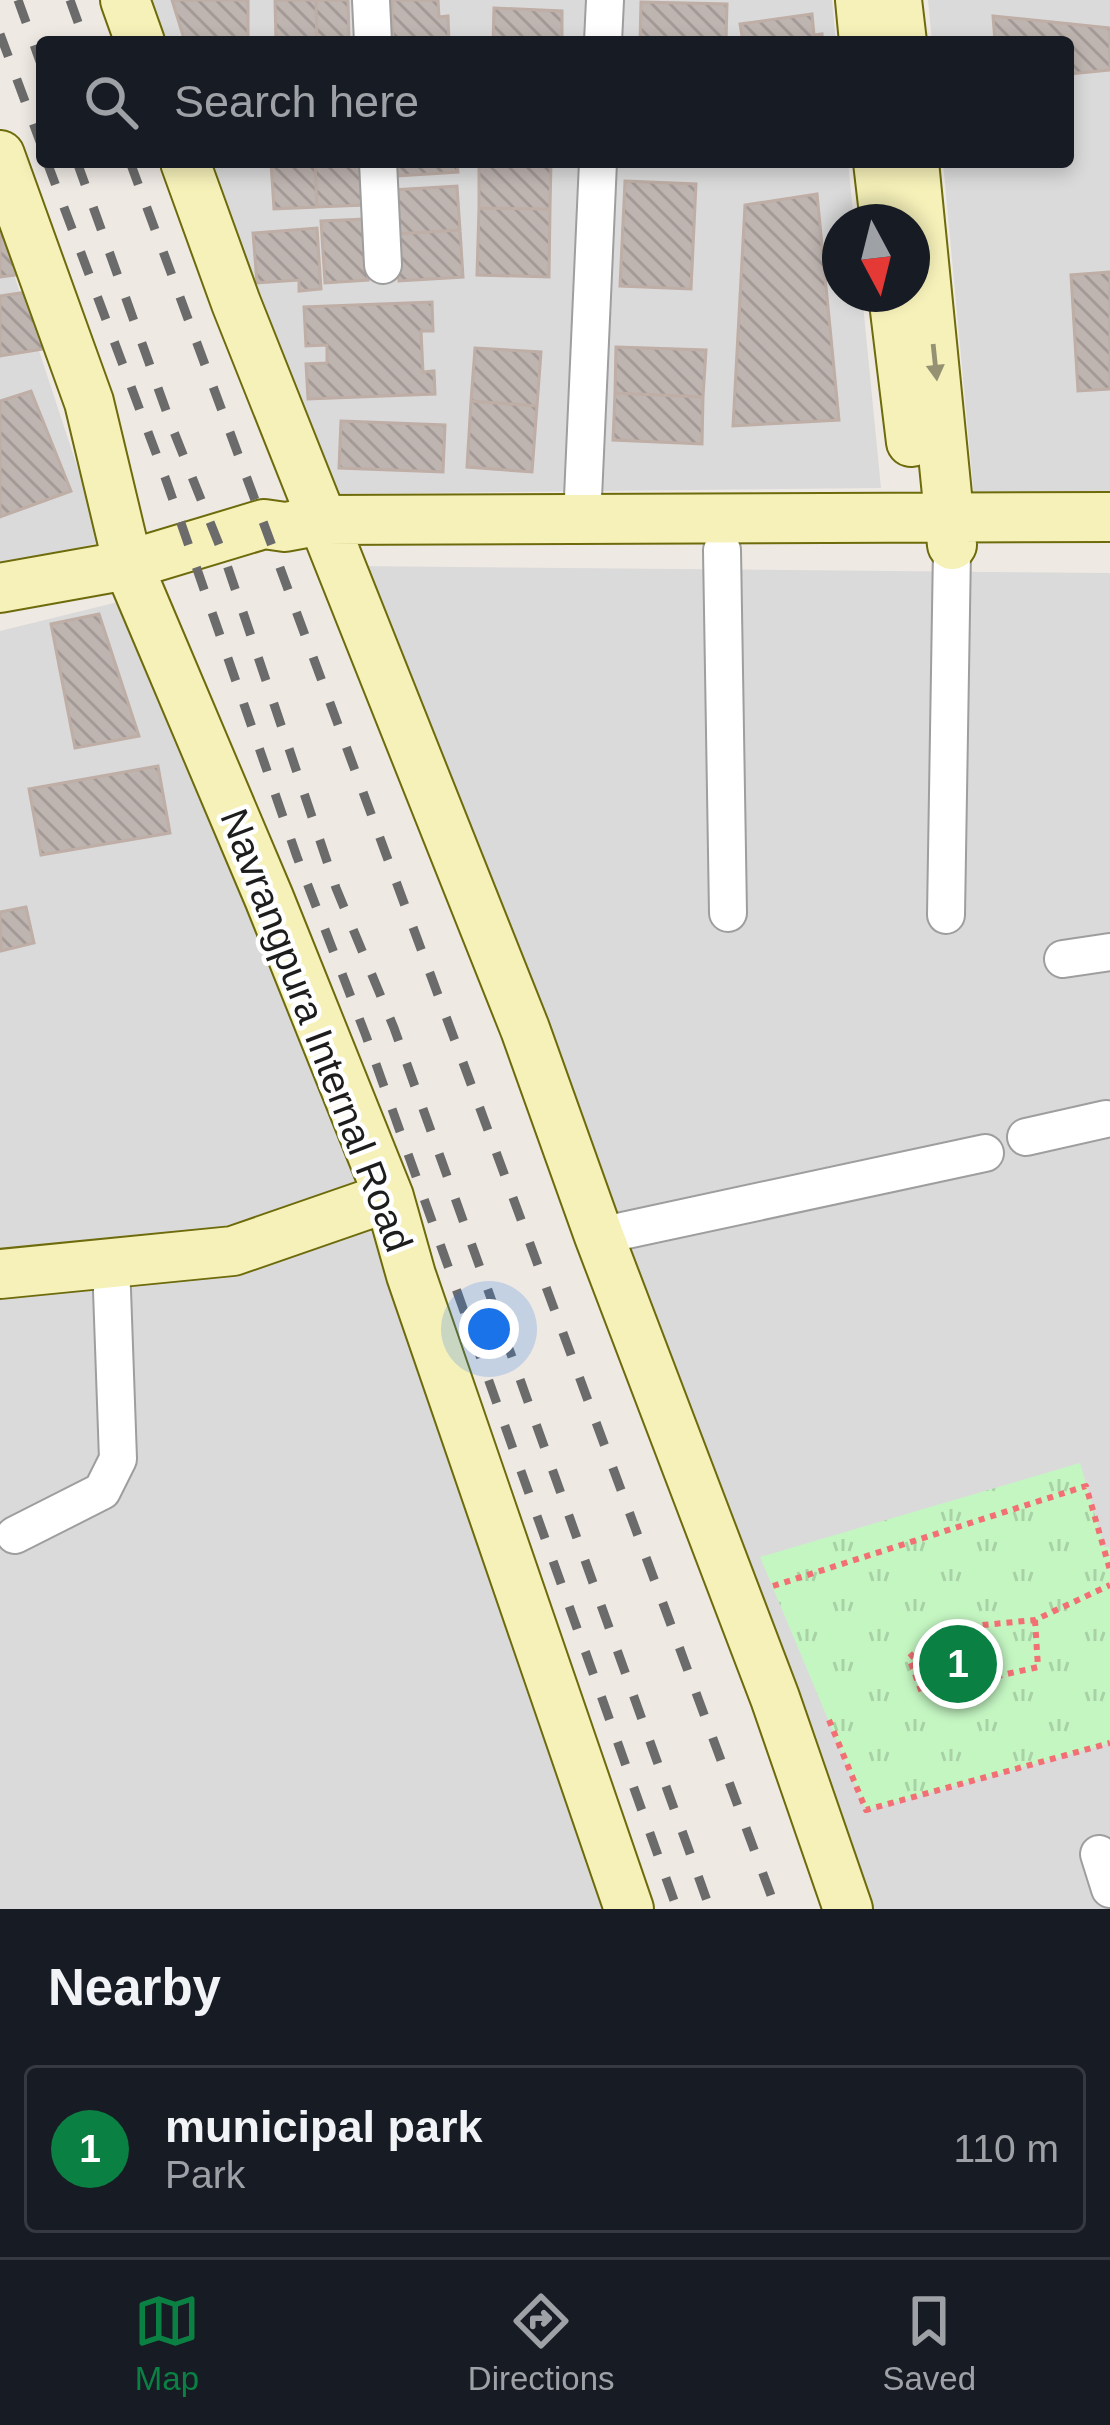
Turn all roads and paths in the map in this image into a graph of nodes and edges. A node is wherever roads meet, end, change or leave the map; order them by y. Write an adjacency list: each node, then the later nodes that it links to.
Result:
1 (125, 0): 6 (street)
2 (371, 0): 7 (street)
3 (605, 0): 8 (street)
4 (860, 0): 9 (street)
5 (897, 0): 10 (street)
6 (138, 36)
7 (373, 36)
8 (603, 36)
9 (864, 36)
10 (901, 36)
11 (0, 155): 26 (street, Navrangpura Internal Road)
12 (186, 168): 22 (street)
13 (378, 168): 18 (street)
14 (598, 168): 21 (street)
15 (879, 168): 17 (street)
16 (914, 168): 23 (street, one-way to 23)
17 (882, 204)
18 (383, 265)
19 (896, 312): 23 (street)
20 (1110, 517): 23 (street)
21 (582, 520): 22 (street); 23 (street)
22 (315, 533): 24 (street); 26 (street); 36 (street)
23 (934, 534): 24 (street); 25 (street); 29 (street)
24 (722, 550): 28 (street)
25 (1110, 550)
26 (128, 565): 27 (street); 35 (street, Navrangpura Internal Road)
27 (0, 588)
28 (728, 913)
29 (946, 915)
30 (1110, 952): 31 (street)
31 (1063, 959)
32 (1109, 1123): 33 (street)
33 (1026, 1137)
34 (985, 1154): 36 (street)
35 (389, 1197): 37 (street); 48 (street, Navrangpura Internal Road)
36 (599, 1236): 49 (street)
37 (111, 1262): 38 (street); 39 (street)
38 (0, 1274)
39 (15, 1534)
40 (1110, 1570): 42 (path)
41 (1110, 1585): 43 (path)
42 (781, 1606)
43 (1035, 1620): 43 (path)
44 (824, 1708): 45 (path)
45 (1110, 1742)
46 (1099, 1854): 47 (street)
47 (1110, 1889)
48 (629, 1909)
49 (848, 1909)

